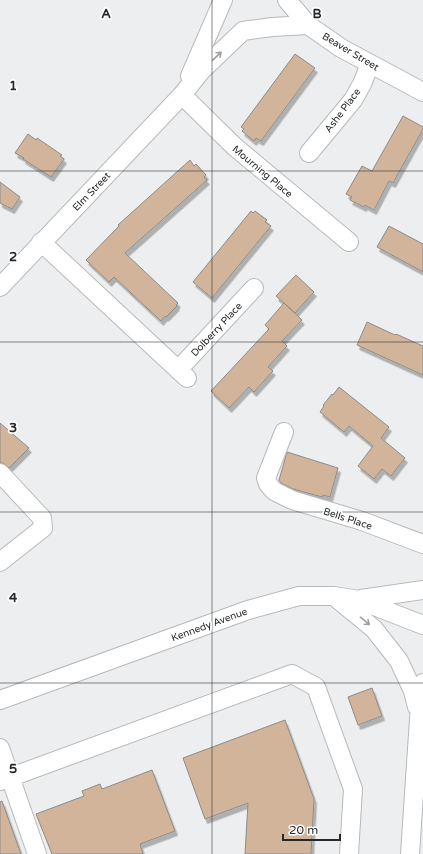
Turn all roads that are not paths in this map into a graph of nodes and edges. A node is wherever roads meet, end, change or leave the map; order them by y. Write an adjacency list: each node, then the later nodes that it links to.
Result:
1 (223, 0): 6 (street, Elm Street)
2 (287, 0): 3 (street, Beaver Street)
3 (308, 25): 4 (street, Beaver Street); 6 (street, Elm Street, one-way to 3)
4 (370, 64): 5 (street, Beaver Street); 7 (street, Ashe Place)
5 (423, 92)
6 (182, 95): 8 (street, Elm Street); 9 (street, Mourning Place)
7 (309, 153)
8 (41, 242): 10 (street, Elm Street); 11 (street, Dolberry Place)
9 (349, 242)
10 (0, 287)
11 (254, 288)
12 (284, 432): 14 (street, Bells Place)
13 (0, 473): 15 (street)
14 (423, 544)
15 (0, 562)
16 (423, 590): 18 (street)
17 (334, 596): 18 (street, Kennedy Avenue); 21 (street, Kennedy Avenue); 22 (street, one-way to 22)
18 (359, 600): 19 (street, Kennedy Avenue)
19 (423, 625)
20 (423, 683): 22 (street)
21 (0, 700)
22 (419, 717): 27 (street)
23 (0, 748): 24 (street)
24 (5, 779): 25 (street); 26 (street)
25 (37, 854)
26 (349, 854)
27 (410, 854)

